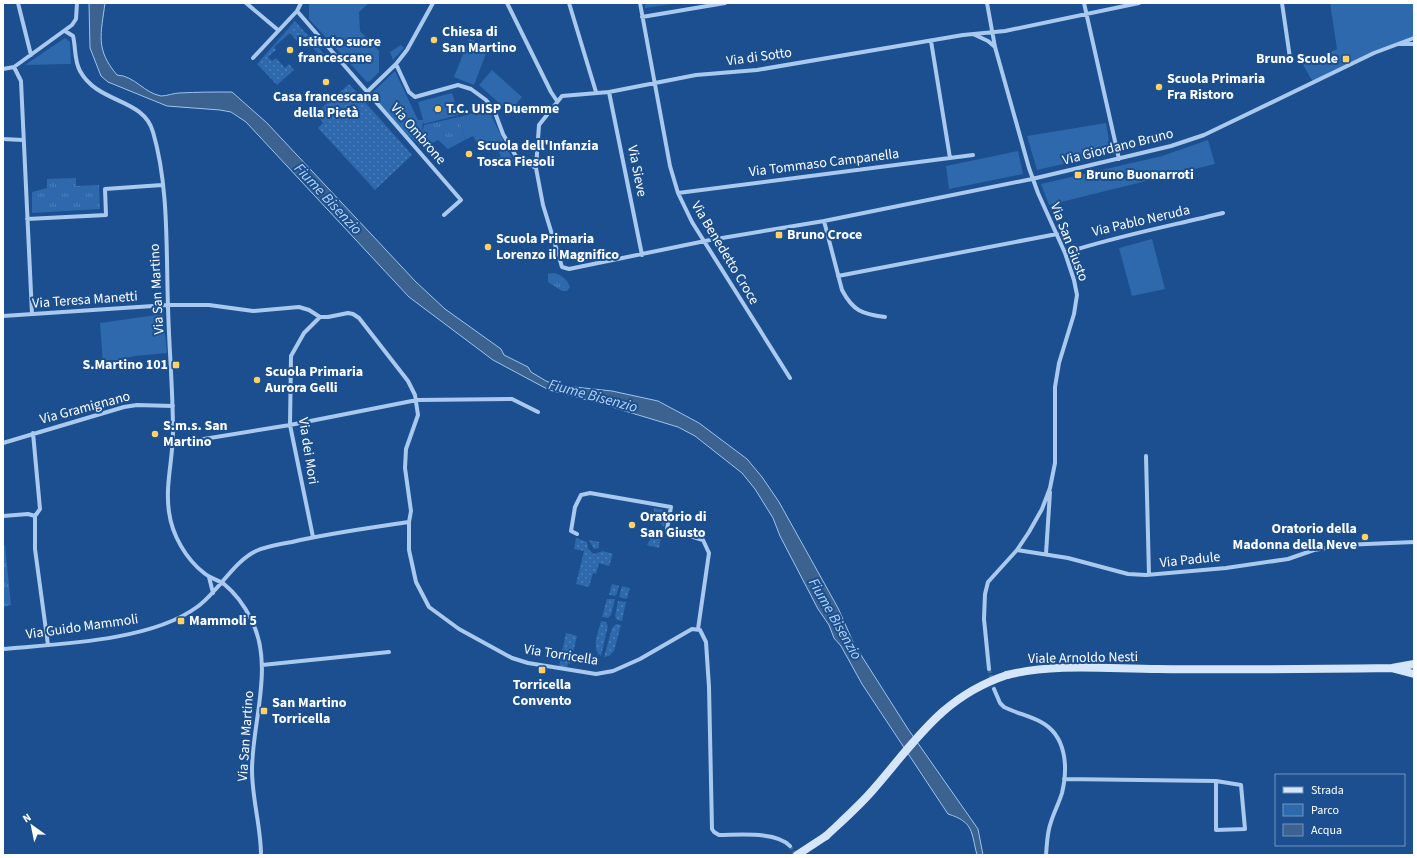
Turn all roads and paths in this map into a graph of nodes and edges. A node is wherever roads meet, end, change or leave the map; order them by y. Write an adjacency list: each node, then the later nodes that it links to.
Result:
1 (18, 3): 26 (street)
2 (78, 3): 18 (street)
3 (246, 3): 17 (street)
4 (301, 3): 14 (street)
5 (433, 3): 29 (street)
6 (507, 3): 36 (street)
7 (569, 3): 34 (street)
8 (640, 3): 16 (street, Via Benedetto Croce)
9 (725, 3): 16 (street)
10 (988, 3): 19 (street, Via San Giusto)
11 (1084, 3): 15 (street)
12 (1139, 3): 15 (street, Via di Sotto)
13 (1282, 3): 28 (street)
14 (297, 12): 17 (street); 33 (street, Via Ombrone)
15 (1086, 14): 19 (street, Via di Sotto); 41 (street)
16 (642, 17): 32 (street, Via Benedetto Croce)
17 (278, 30): 27 (street)
18 (65, 31): 26 (street); 44 (street, Via San Martino)
19 (993, 32): 20 (street, Via di Sotto); 25 (street, Via San Giusto)
20 (967, 34): 22 (street, Via di Sotto); 25 (street)
21 (1414, 38): 23 (street, Via Giordano Bruno)
22 (931, 41): 32 (street, Via di Sotto); 40 (street)
23 (1400, 44): 24 (street, Via Giordano Bruno); 41 (street, Via Giordano Bruno)
24 (1414, 44)
25 (995, 47): 43 (street, Via San Giusto)
26 (31, 56): 30 (street)
27 (253, 58)
28 (1290, 58)
29 (396, 64): 33 (street); 42 (street)
30 (14, 66): 31 (street); 38 (street)
31 (3, 69)
32 (654, 82): 35 (street, Via di Sotto); 45 (street, Via Benedetto Croce)
33 (366, 92): 47 (street, Via Ombrone)
34 (596, 92): 35 (street, Via di Sotto); 36 (street, Via di Sotto)
35 (609, 92): 53 (street, Via Sieve)
36 (557, 101): 42 (street)
37 (3, 139): 38 (street)
38 (23, 140): 48 (street)
39 (973, 155): 40 (street, Via Tommaso Campanella)
40 (950, 158): 45 (street, Via Tommaso Campanella)
41 (1119, 159): 43 (street, Via Giordano Bruno)
42 (536, 168): 53 (street)
43 (1032, 178): 49 (street, Via Giordano Bruno); 50 (street, Via San Giusto)
44 (162, 185): 48 (street); 55 (street, Via San Martino)
45 (678, 193): 51 (street, Via Benedetto Croce)
46 (1224, 213): 52 (street, Via Pablo Neruda)
47 (444, 215)
48 (26, 219): 56 (street)
49 (824, 221): 51 (street, Via Giordano Bruno); 54 (street)
50 (1056, 234): 52 (street, Via San Giusto); 54 (street)
51 (705, 242): 53 (street); 60 (street, Via Benedetto Croce)
52 (1065, 253): 69 (street, Via San Giusto)
53 (642, 255)
54 (838, 276): 59 (street)
55 (168, 305): 56 (street, Via Teresa Manetti); 58 (street); 62 (street, Via San Martino)
56 (32, 314): 57 (street, Via Teresa Manetti)
57 (3, 316)
58 (320, 317): 61 (street); 64 (street, Via dei Mori)
59 (885, 317)
60 (790, 378)
61 (417, 400): 63 (street); 64 (street); 72 (street, Via Torricella)
62 (173, 406): 65 (street, Via Gramignano); 67 (street, Via San Martino)
63 (538, 412)
64 (290, 425): 67 (street); 74 (street, Via dei Mori)
65 (33, 433): 66 (street, Via Gramignano); 71 (street)
66 (3, 443)
67 (173, 444): 79 (street, Via San Martino)
68 (1146, 456): 78 (street)
69 (1050, 488): 76 (street, Via San Giusto); 77 (street, Via San Giusto)
70 (3, 516): 71 (street)
71 (36, 516): 83 (street)
72 (409, 522): 74 (street); 82 (street, Via Torricella)
73 (577, 534): 82 (street)
74 (313, 537): 80 (street)
75 (1414, 542): 78 (street, Via Padule)
76 (1017, 550): 77 (street, Via Padule); 89 (street, Via San Giusto)
77 (1046, 554): 78 (street, Via Padule)
78 (1149, 575)
79 (209, 577): 80 (street, Via San Martino); 81 (street)
80 (222, 583): 81 (street, Via Guido Mammoli); 87 (street, Via San Martino)
81 (213, 593): 83 (street, Via Guido Mammoli)
82 (698, 629): 94 (street)
83 (48, 645): 84 (street, Via Guido Mammoli)
84 (3, 649)
85 (389, 652): 87 (street)
86 (1414, 664): 88 (street, Viale Arnoldo Nesti)
87 (262, 665): 95 (street, Via San Martino)
88 (1392, 668): 90 (street, Viale Arnoldo Nesti); 96 (street, Viale Arnoldo Nesti, bridge)
89 (989, 669)
90 (1414, 674)
91 (994, 689): 92 (street)
92 (1064, 779): 93 (street); 97 (street)
93 (1216, 781): 93 (street)
94 (790, 846)
95 (261, 855)
96 (797, 855)
97 (1046, 855)

